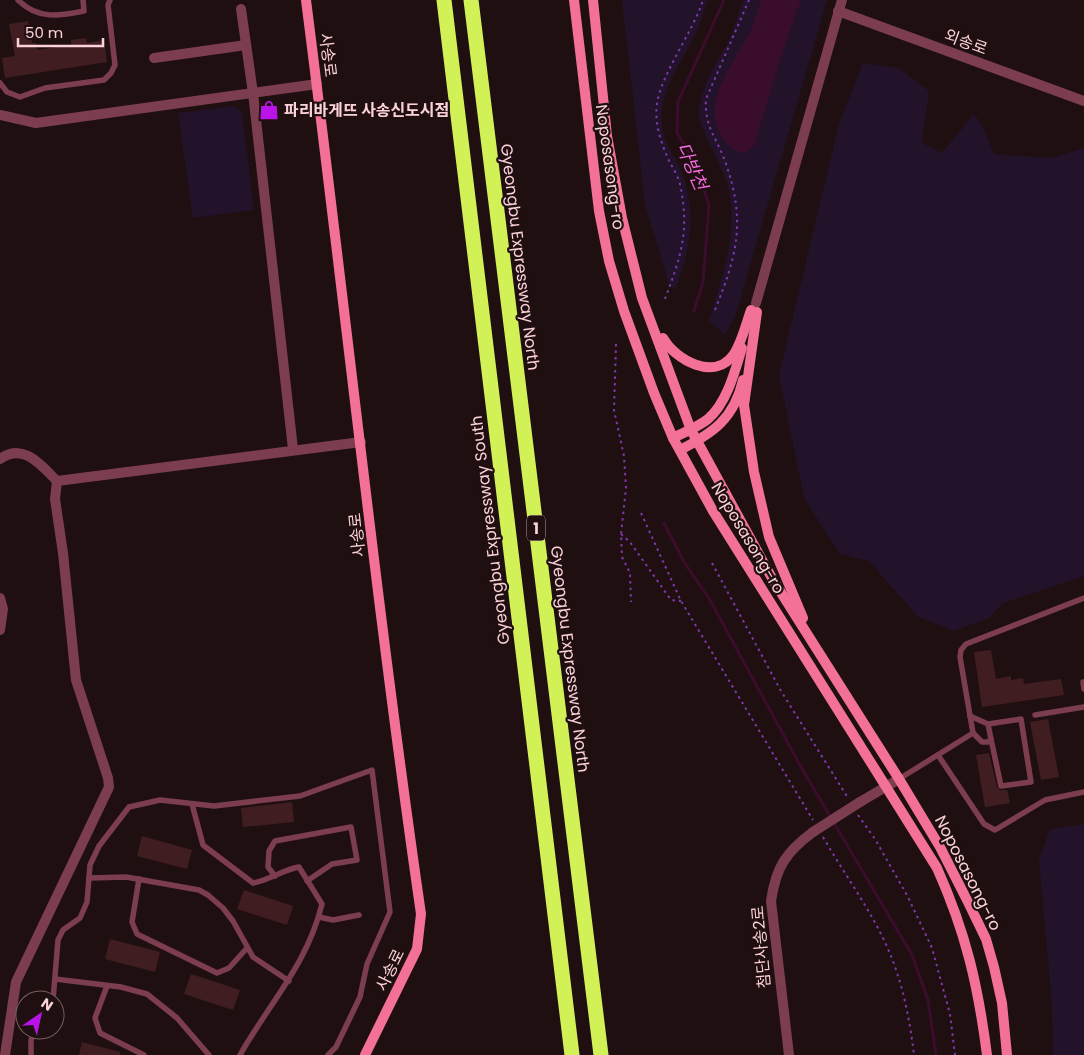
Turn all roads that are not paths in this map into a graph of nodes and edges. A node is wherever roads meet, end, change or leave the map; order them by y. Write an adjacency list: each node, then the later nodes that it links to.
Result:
1 (18, 0): 2 (lane)
2 (83, 0)
3 (110, 0): 14 (lane)
4 (306, 0): 15 (main road, 사송로)
5 (444, 0): 65 (highway, Gyeongbu Expressway South / 1)
6 (471, 0): 66 (highway, Gyeongbu Expressway North / 1)
7 (574, 0): 22 (main road, Noposasong-ro)
8 (593, 0): 19 (main road, Noposasong-ro)
9 (842, 0): 11 (street)
10 (241, 9): 12 (street)
11 (838, 11): 17 (street, 외송로); 20 (street)
12 (246, 45): 13 (street); 16 (street)
13 (154, 58)
14 (0, 83)
15 (317, 84): 16 (street); 23 (main road, 사송로)
16 (253, 93): 18 (street); 25 (street)
17 (1084, 101)
18 (0, 115)
19 (646, 308): 20 (main road); 21 (main road, Noposasong-ro)
20 (755, 308): 21 (main road); 24 (main road); 32 (main road)
21 (691, 430): 22 (main road); 24 (main road, Noposasong-ro)
22 (673, 438): 26 (main road, Noposasong-ro)
23 (361, 442): 25 (street); 64 (main road, 사송로)
24 (696, 442): 26 (main road); 32 (main road, Noposasong-ro)
25 (293, 449): 28 (street)
26 (680, 450): 43 (main road, Noposasong-ro)
27 (0, 459): 28 (street)
28 (58, 481): 58 (street)
29 (0, 598): 31 (street)
30 (1084, 598): 36 (lane)
31 (0, 630)
32 (815, 644): 42 (main road, Noposasong-ro)
33 (1082, 682): 34 (lane)
34 (1084, 689)
35 (1084, 707): 37 (lane)
36 (970, 716): 38 (lane); 39 (lane)
37 (1034, 716)
38 (988, 724): 40 (lane); 40 (lane)
39 (973, 733): 40 (lane); 41 (lane)
40 (991, 739)
41 (938, 755): 42 (lane); 44 (lane)
42 (899, 779): 43 (street, 첨단사송2로); 69 (main road, Noposasong-ro)
43 (885, 788): 67 (street, 첨단사송2로, bridge); 68 (main road, Noposasong-ro)
44 (1084, 792)
45 (192, 804): 46 (lane); 47 (lane); 63 (lane)
46 (275, 876): 49 (lane); 49 (lane)
47 (89, 878): 48 (lane); 53 (lane)
48 (139, 879): 52 (lane); 52 (lane)
49 (307, 881): 51 (lane)
50 (359, 915): 51 (lane)
51 (319, 917): 54 (lane)
52 (247, 948): 54 (lane)
53 (55, 979): 55 (lane); 56 (lane)
54 (289, 981): 62 (lane)
55 (107, 986): 60 (lane); 61 (lane)
56 (54, 990)
57 (31, 1040): 59 (lane)
58 (6, 1055)
59 (31, 1055)
60 (144, 1055)
61 (209, 1055)
62 (240, 1055)
63 (328, 1055)
64 (365, 1055)
65 (572, 1055)
66 (600, 1055)
67 (789, 1055)
68 (987, 1055)
69 (1007, 1055)

